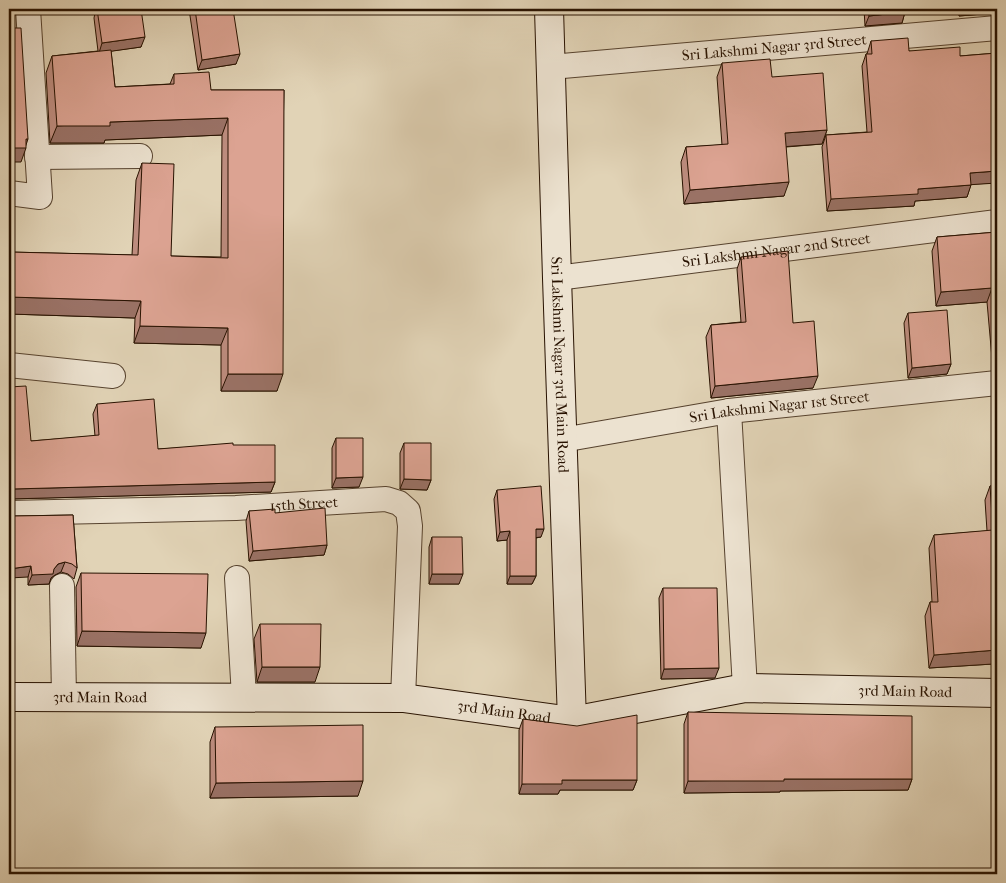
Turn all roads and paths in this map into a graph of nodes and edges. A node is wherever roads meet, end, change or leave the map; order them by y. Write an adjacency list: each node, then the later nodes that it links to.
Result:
1 (28, 9): 6 (street)
2 (550, 9): 4 (street, Sri Lakshmi Nagar 3rd Main Road)
3 (997, 28): 4 (street, Sri Lakshmi Nagar 3rd Street)
4 (552, 67): 9 (street, Sri Lakshmi Nagar 3rd Main Road)
5 (140, 156): 6 (street)
6 (37, 157): 7 (street)
7 (9, 193)
8 (997, 222): 9 (street, Sri Lakshmi Nagar 2nd Street)
9 (557, 278): 14 (street, Sri Lakshmi Nagar 3rd Main Road)
10 (9, 365): 11 (street)
11 (113, 376)
12 (997, 383): 13 (street, Sri Lakshmi Nagar 1st Street)
13 (729, 411): 14 (street, Sri Lakshmi Nagar 1st Street); 18 (street)
14 (562, 440): 24 (street, Sri Lakshmi Nagar 3rd Main Road)
15 (9, 513): 23 (street, 15th Street)
16 (237, 578): 22 (street)
17 (62, 586): 21 (street)
18 (745, 688): 19 (street, 3rd Main Road); 24 (street, 3rd Main Road)
19 (997, 693)
20 (9, 697): 21 (street, 3rd Main Road)
21 (64, 697): 22 (street, 3rd Main Road)
22 (244, 698): 23 (street, 3rd Main Road)
23 (403, 698): 24 (street, 3rd Main Road)
24 (572, 721)

